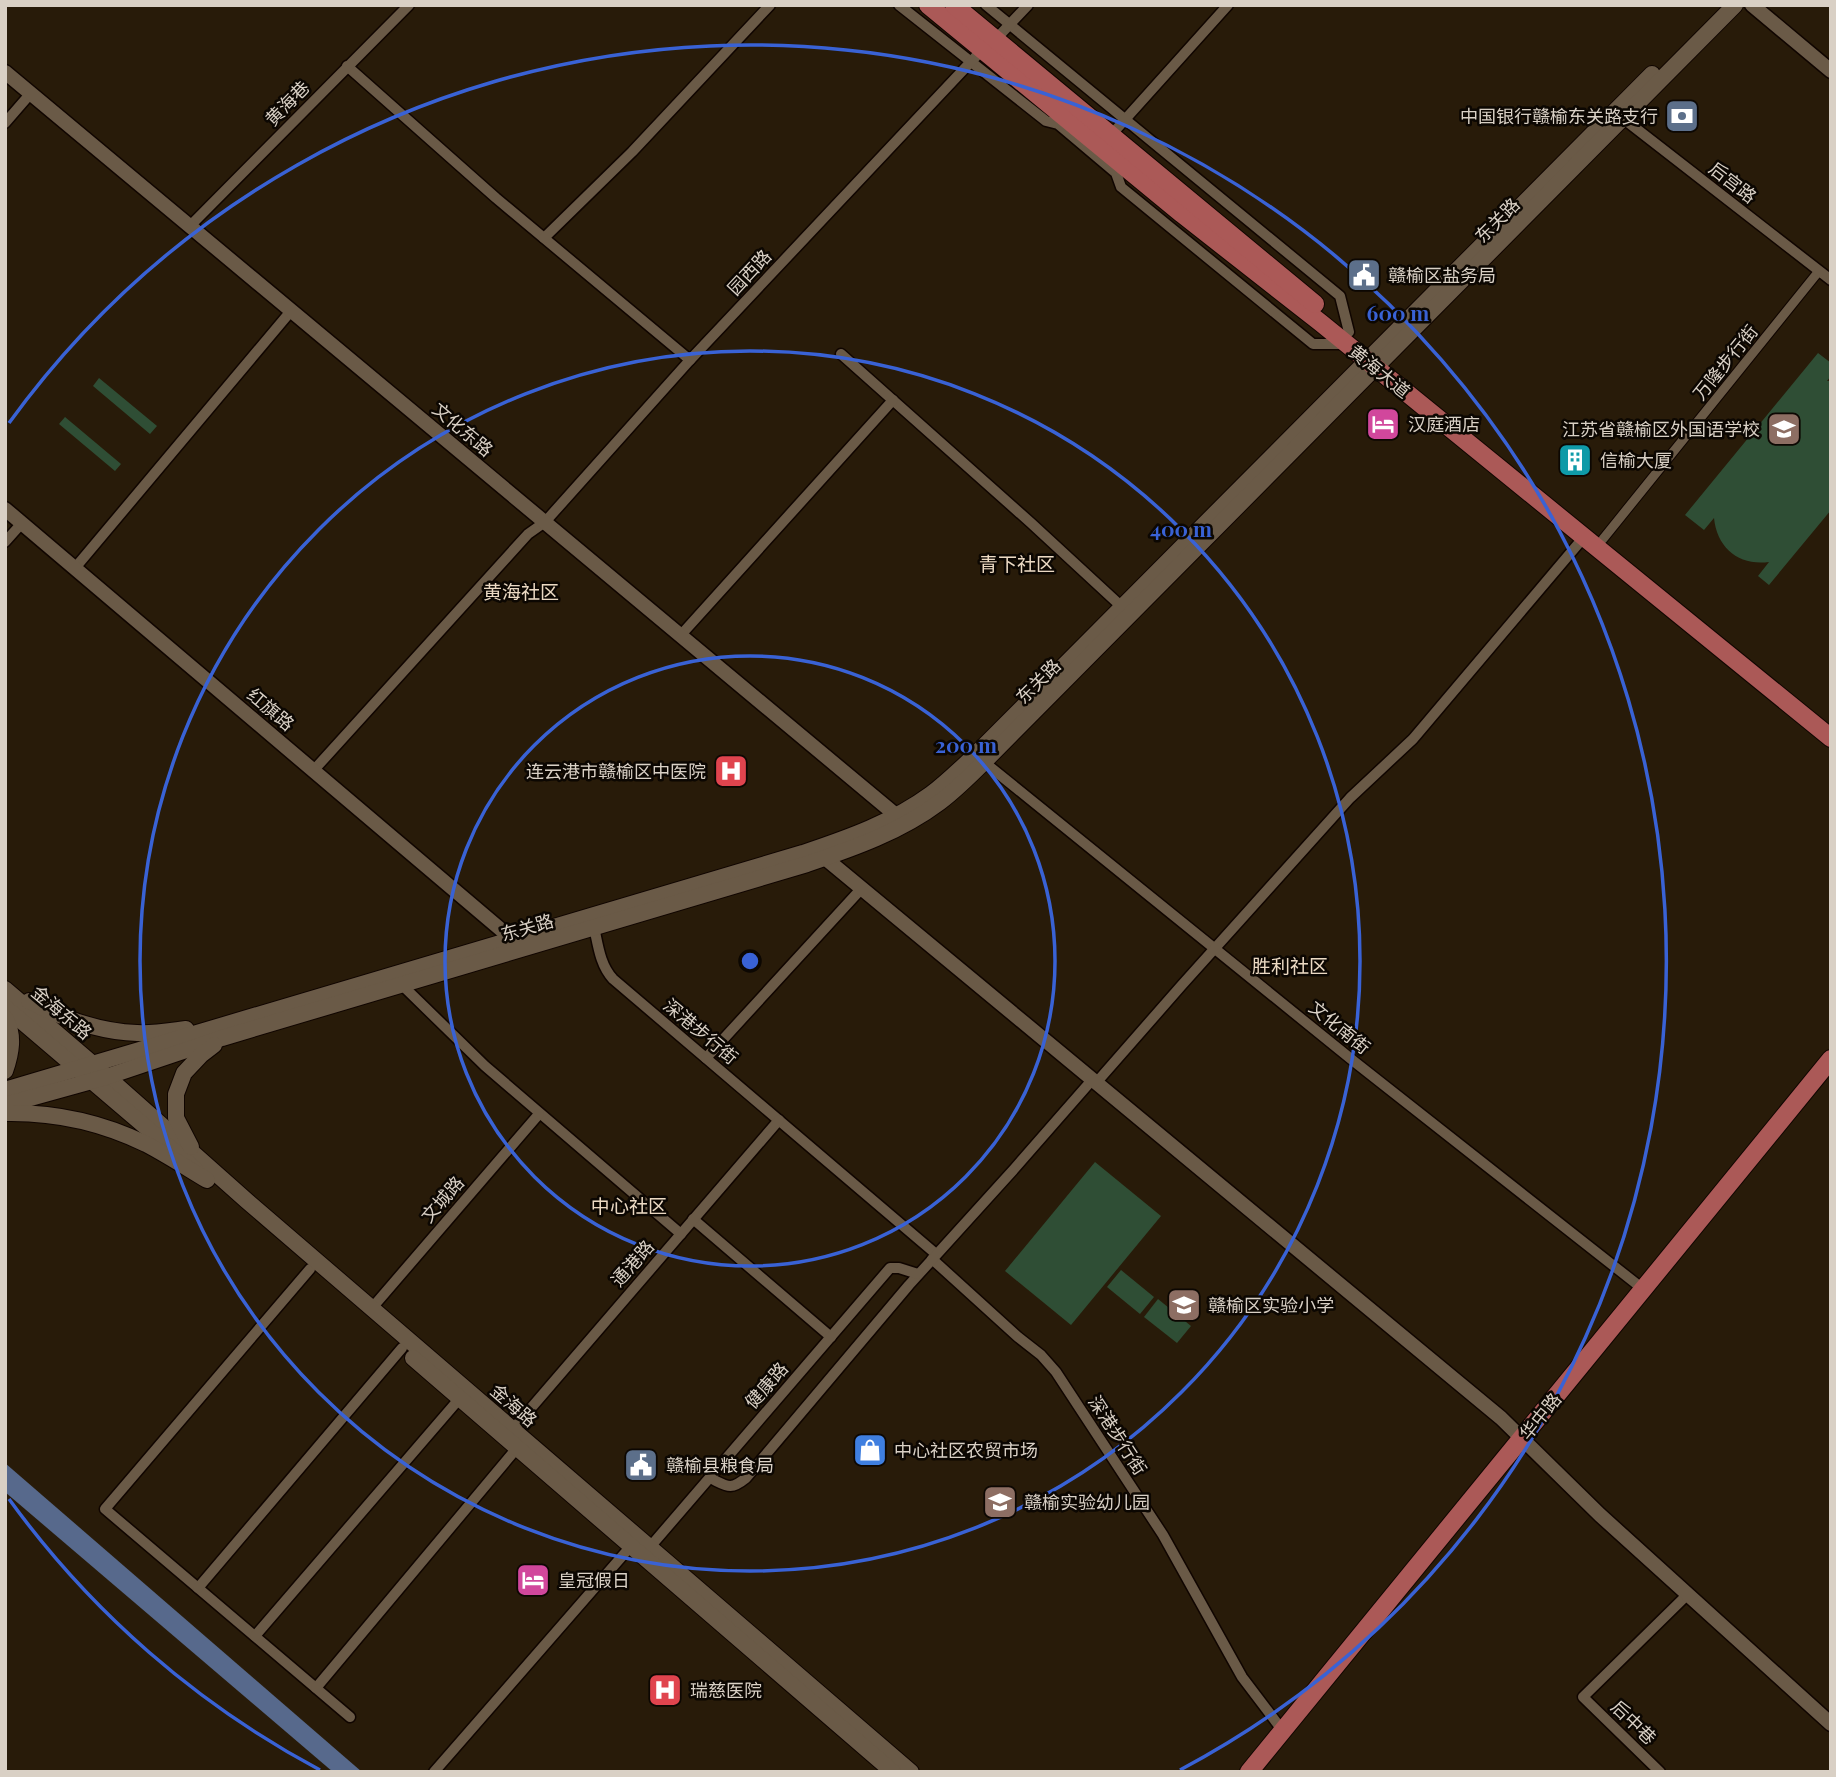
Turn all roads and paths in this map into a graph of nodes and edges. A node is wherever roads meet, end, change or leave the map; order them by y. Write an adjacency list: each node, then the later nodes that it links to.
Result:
1 (409, 5): 14 (street, 黄海巷)
2 (770, 5): 23 (street)
3 (899, 5): 13 (street)
4 (928, 5): 13 (main road, 黄海大道)
5 (954, 5): 13 (main road, 黄海大道)
6 (986, 5): 12 (street)
7 (1028, 5): 12 (street, 园西路)
8 (1228, 5): 19 (street)
9 (1720, 5): 18 (main road, 东关路)
10 (1735, 5): 18 (main road, 东关路)
11 (1752, 5): 15 (street)
12 (1009, 25): 13 (street, 园西路); 19 (street)
13 (983, 50): 21 (main road, 黄海大道); 27 (main road, 黄海大道); 29 (street, 园西路)
14 (347, 66): 22 (street, 黄海巷); 23 (street)
15 (1831, 71)
16 (5, 72): 17 (street, 文化东路)
17 (31, 93): 20 (street); 22 (street, 文化东路)
18 (1619, 116): 24 (street, 后宫路); 30 (main road, 东关路)
19 (1125, 120): 21 (street); 27 (street)
20 (5, 123)
21 (1112, 135): 27 (main road, 黄海大道)
22 (190, 226): 26 (street, 文化东路)
23 (544, 238): 29 (street)
24 (1819, 271): 25 (street, 后宫路); 36 (street, 万隆步行街)
25 (1831, 279)
26 (291, 310): 33 (street, 文化东路); 38 (street)
27 (1347, 338): 30 (main road, 黄海大道)
28 (841, 354): 31 (street)
29 (690, 360): 33 (street, 园西路)
30 (1376, 361): 35 (main road, 黄海大道); 36 (main road, 黄海大道); 39 (main road, 东关路); 43 (main road, 东关路)
31 (893, 400): 39 (street); 40 (street)
32 (5, 509): 34 (street, 红旗路)
33 (545, 522): 40 (street, 文化东路); 44 (street, 园西路)
34 (22, 523): 37 (street); 38 (street, 红旗路)
35 (1584, 537): 42 (main road, 黄海大道); 50 (street)
36 (1604, 539): 41 (main road, 黄海大道)
37 (5, 542)
38 (75, 568): 44 (street, 红旗路)
39 (1122, 607): 45 (main road, 东关路)
40 (680, 636): 45 (street, 文化东路)
41 (1831, 724)
42 (1831, 738)
43 (984, 762): 46 (main road, 东关路); 50 (street, 文化南街)
44 (313, 771): 49 (street, 红旗路)
45 (897, 816): 49 (main road, 东关路)
46 (825, 858): 47 (street); 48 (main road, 东关路)
47 (862, 888): 56 (street); 61 (street)
48 (594, 928): 51 (main road, 东关路); 56 (street, 深港步行街)
49 (512, 939): 55 (main road, 东关路)
50 (1214, 948): 61 (street); 74 (street, 文化南街)
51 (401, 984): 55 (main road, 东关路); 65 (street)
52 (5, 989): 55 (main road); 59 (main road, 金海东路)
53 (5, 1007): 59 (main road, 金海东路)
54 (5, 1018): 58 (main road)
55 (221, 1032): 59 (main road, 东关路); 67 (main road)
56 (706, 1058): 66 (street, 深港步行街)
57 (1831, 1059): 74 (main road, 华中路)
58 (5, 1071)
59 (93, 1073): 62 (main road, 东关路); 63 (main road, 东关路); 67 (main road, 金海路); 68 (main road, 金海路)
60 (1831, 1077): 80 (main road, 华中路)
61 (1094, 1082): 71 (street); 80 (street)
62 (5, 1090)
63 (5, 1105)
64 (5, 1113): 68 (main road)
65 (539, 1114): 70 (street); 75 (street, 文城路)
66 (779, 1120): 69 (street, 通港路); 71 (street, 深港步行街)
67 (195, 1156): 75 (main road, 金海路)
68 (207, 1180): 72 (main road, 金海路)
69 (693, 1219): 70 (street, 通港路); 76 (street)
70 (681, 1234): 79 (street, 通港路)
71 (934, 1256): 73 (street); 91 (street, 深港步行街)
72 (310, 1269): 77 (main road, 金海路); 85 (street)
73 (918, 1274): 76 (street, 健康路); 82 (street)
74 (1643, 1289): 80 (main road, 华中路)
75 (372, 1308): 79 (main road, 金海路)
76 (831, 1337): 82 (street, 健康路)
77 (401, 1348): 78 (main road, 金海路); 85 (street)
78 (460, 1398): 81 (main road, 金海路); 87 (street)
79 (513, 1429): 84 (main road, 金海路)
80 (1526, 1442): 86 (street); 91 (main road, 华中路); 96 (main road, 华中路)
81 (517, 1448): 83 (main road, 金海路); 88 (street)
82 (710, 1478): 84 (street, 健康路)
83 (631, 1546): 92 (street); 93 (main road, 金海路)
84 (650, 1547): 94 (main road, 金海路)
85 (198, 1588): 87 (street)
86 (1688, 1594): 90 (street); 97 (street, 后中巷)
87 (255, 1636): 88 (street)
88 (316, 1688): 89 (street)
89 (350, 1717)
90 (1831, 1724)
91 (1283, 1731): 95 (main road, 华中路)
92 (434, 1772)
93 (893, 1772)
94 (911, 1772)
95 (1249, 1772)
96 (1264, 1772)
97 (1660, 1772)

